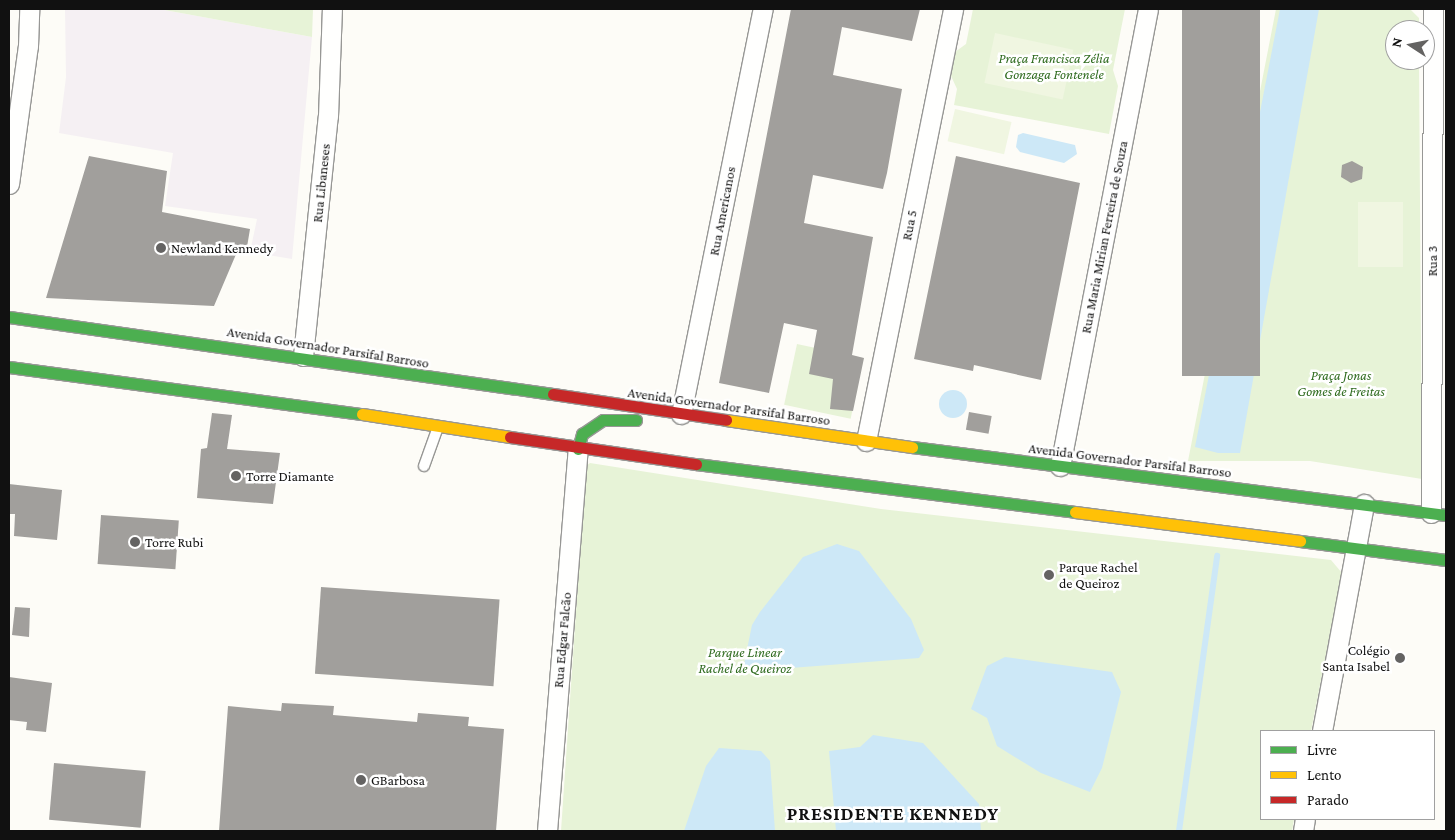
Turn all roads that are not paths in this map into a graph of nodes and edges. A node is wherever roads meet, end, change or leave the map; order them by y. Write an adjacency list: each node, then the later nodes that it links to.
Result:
1 (29, 9): 7 (street)
2 (332, 9): 10 (street, Rua Libaneses)
3 (763, 9): 12 (street, Rua Americanos)
4 (953, 9): 15 (street, Rua 5)
5 (1148, 9): 18 (street, Rua Maria Mirian Ferreira de Souza)
6 (1433, 9): 20 (street, Rua 3)
7 (15, 89): 8 (street)
8 (9, 184)
9 (9, 317): 10 (main road, Avenida Governador Parsifal Barroso)
10 (303, 356): 12 (main road, Avenida Governador Parsifal Barroso)
11 (9, 367): 13 (main road)
12 (681, 414): 14 (main road, Avenida Governador Parsifal Barroso)
13 (438, 426): 16 (main road); 17 (lane)
14 (846, 438): 15 (main road, Avenida Governador Parsifal Barroso); 16 (main road)
15 (866, 441): 18 (main road, Avenida Governador Parsifal Barroso)
16 (578, 448): 21 (main road); 24 (street, Rua Edgar Falcão)
17 (424, 466)
18 (1060, 466): 19 (main road, Avenida Governador Parsifal Barroso)
19 (1364, 504): 20 (main road, Avenida Governador Parsifal Barroso); 21 (street)
20 (1438, 514)
21 (1356, 546): 22 (main road); 23 (street)
22 (1446, 560)
23 (1322, 730)
24 (547, 831)

